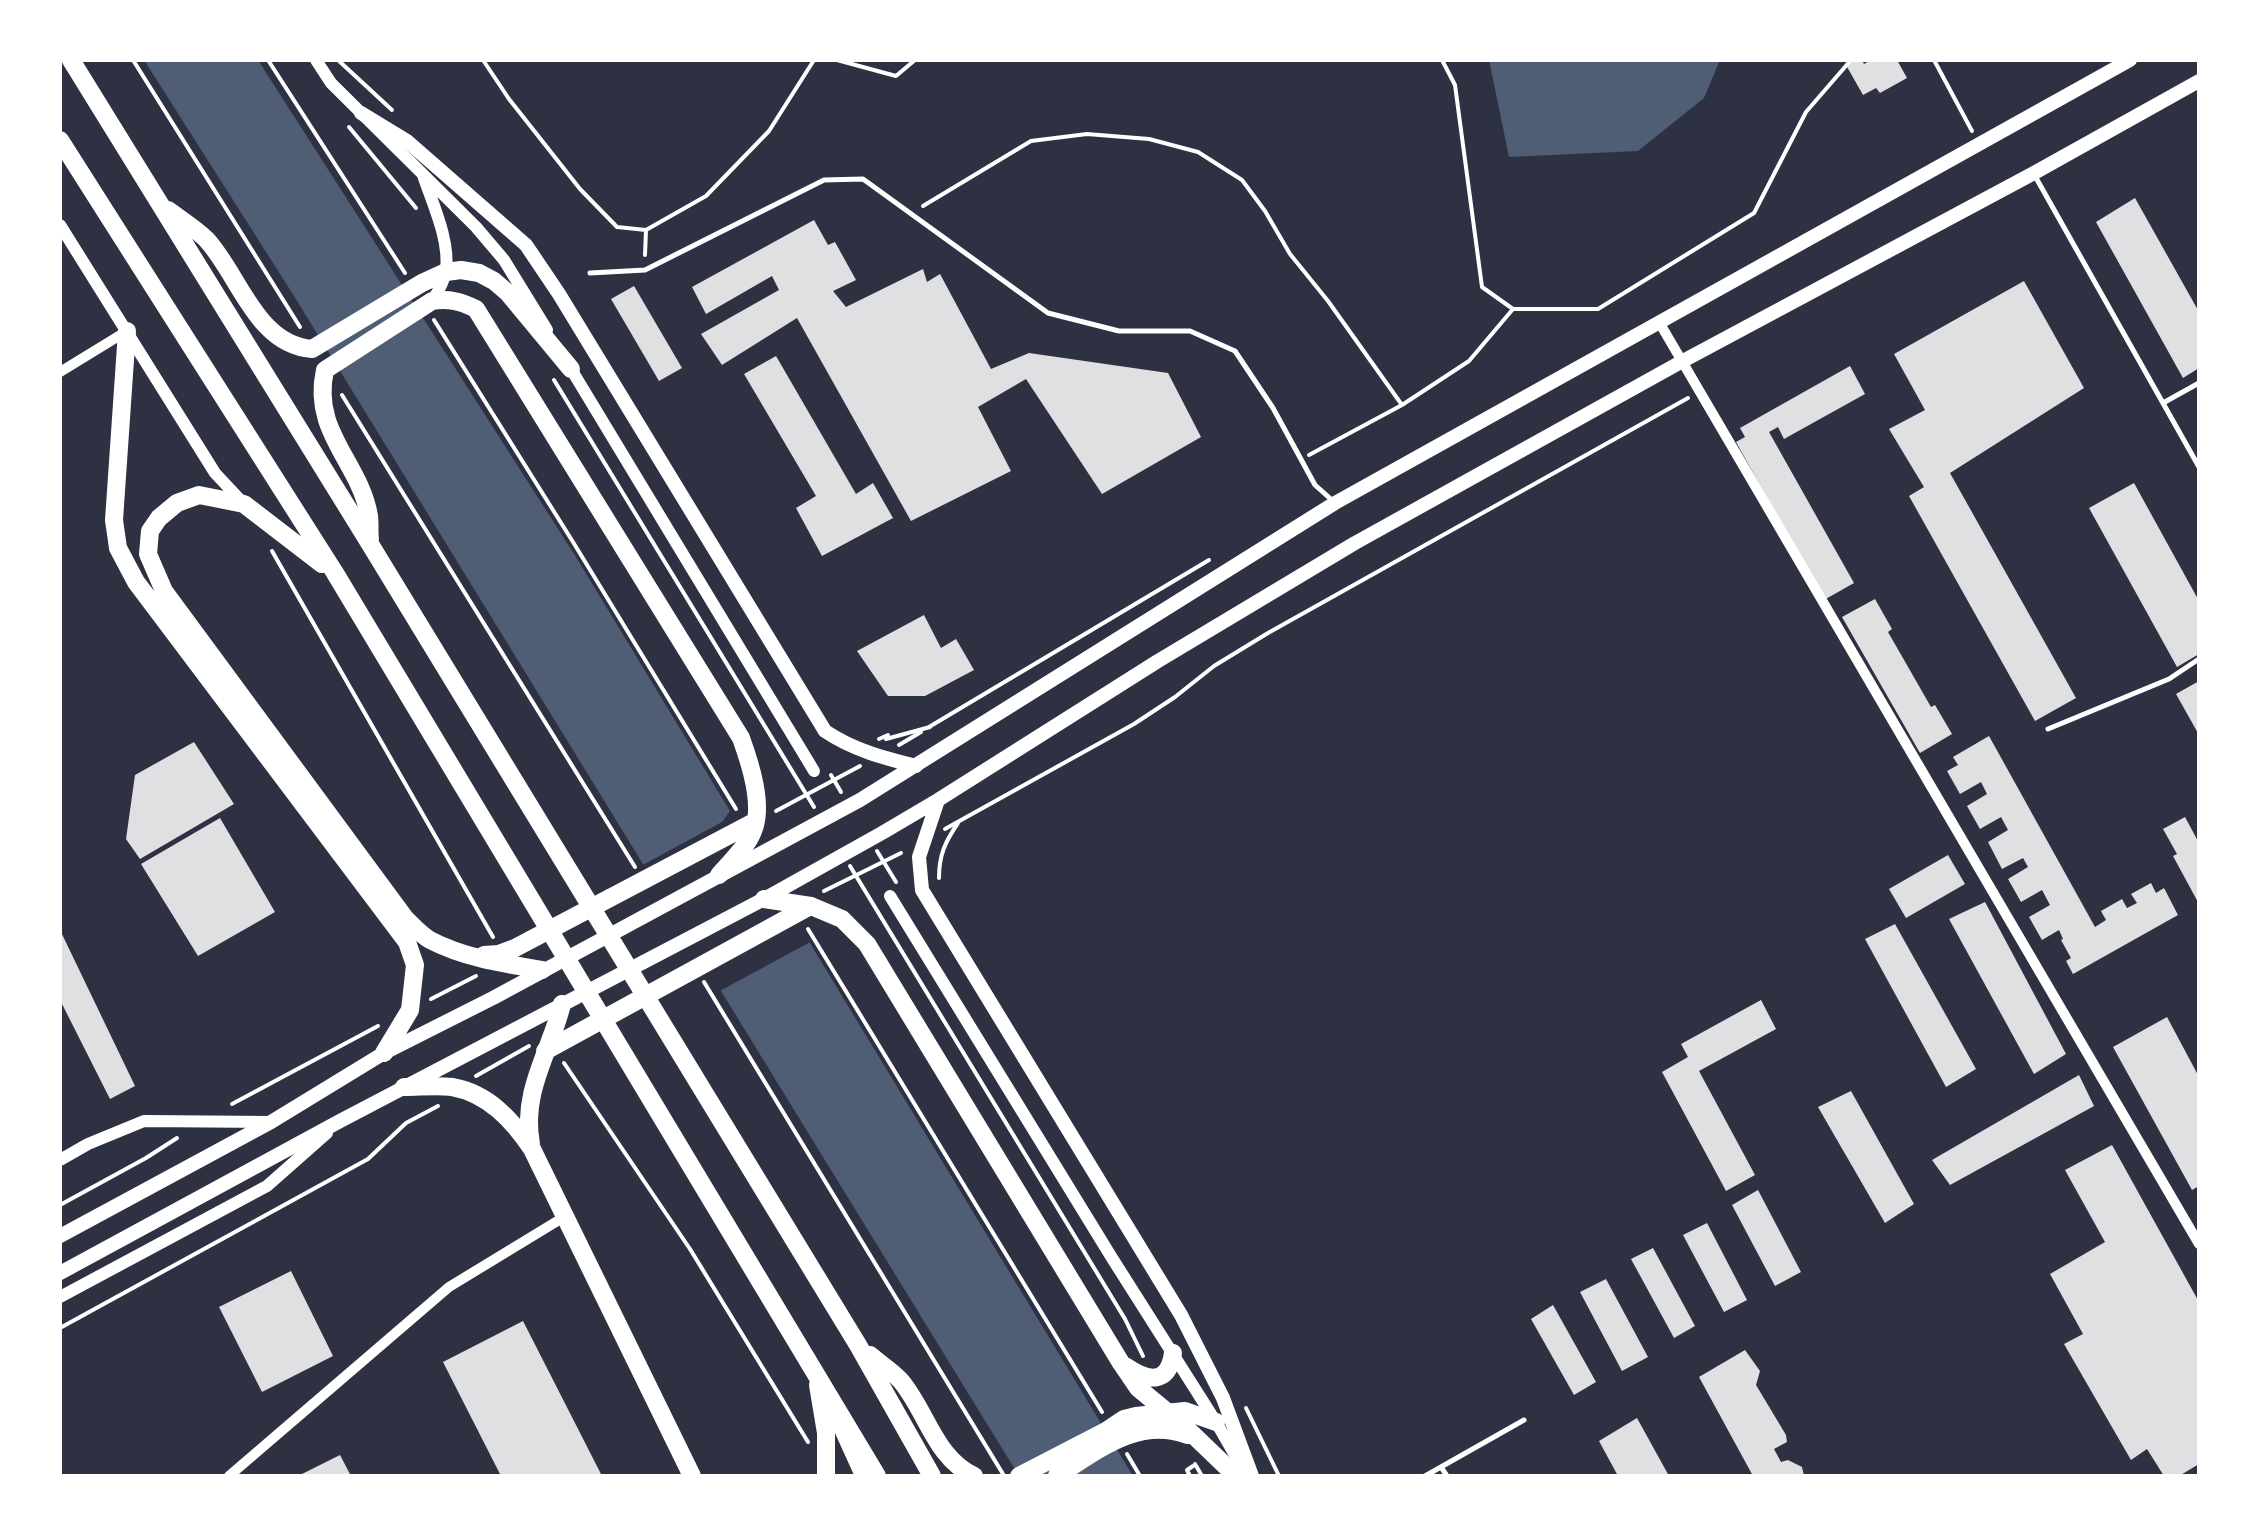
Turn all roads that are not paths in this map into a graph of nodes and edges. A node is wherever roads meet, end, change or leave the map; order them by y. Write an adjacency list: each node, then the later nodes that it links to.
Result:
1 (70, 60): 9 (highway)
2 (316, 60): 5 (street)
3 (2130, 60): 14 (main road)
4 (2199, 81): 8 (main road)
5 (361, 114): 7 (street); 28 (main road)
6 (60, 140): 25 (highway)
7 (422, 173): 11 (street); 17 (street)
8 (2034, 173): 16 (main road); 20 (lane)
9 (159, 203): 11 (highway); 24 (highway)
10 (62, 233): 15 (street)
11 (446, 272): 13 (street); 17 (highway)
12 (590, 273): 22 (lane)
13 (432, 301): 24 (highway); 31 (highway)
14 (1659, 322): 16 (street); 22 (main road)
15 (127, 332): 18 (street); 23 (street); 40 (highway)
16 (1682, 362): 30 (main road); 48 (street)
17 (571, 369): 29 (street)
18 (60, 372)
19 (2199, 383): 20 (lane)
20 (2162, 404): 21 (lane)
21 (2199, 467)
22 (1334, 503): 28 (main road)
23 (244, 504): 25 (highway); 36 (highway)
24 (370, 544): 51 (highway)
25 (335, 573): 54 (highway)
26 (2199, 659): 27 (lane)
27 (2048, 728)
28 (916, 766): 32 (main road)
29 (814, 771)
30 (938, 800): 34 (main road); 71 (main road)
31 (756, 821): 32 (highway); 36 (highway)
32 (719, 875): 37 (main road)
33 (890, 896): 52 (street)
34 (764, 898): 35 (highway); 38 (main road)
35 (810, 906): 39 (highway); 53 (highway)
36 (479, 964): 37 (highway)
37 (542, 970): 40 (main road)
38 (562, 1004): 39 (highway); 41 (main road)
39 (545, 1051): 44 (highway)
40 (384, 1053): 43 (main road)
41 (404, 1087): 42 (main road); 44 (highway)
42 (340, 1121): 49 (main road); 50 (street)
43 (271, 1122): 45 (street); 47 (main road)
44 (532, 1149): 46 (highway)
45 (60, 1160)
46 (564, 1217): 61 (street); 62 (highway)
47 (60, 1236)
48 (2199, 1244)
49 (60, 1273)
50 (60, 1297)
51 (858, 1345): 66 (highway); 67 (highway)
52 (1172, 1354): 53 (highway); 57 (street)
53 (1121, 1363): 55 (highway); 58 (highway)
54 (816, 1374): 63 (highway); 64 (street); 65 (highway)
55 (1166, 1411): 57 (highway); 58 (highway); 59 (highway)
56 (1524, 1420): 60 (lane)
57 (1216, 1422): 71 (street)
58 (1123, 1430): 59 (highway); 68 (highway); 69 (highway)
59 (1198, 1439): 70 (highway)
60 (1442, 1467): 72 (lane); 73 (lane)
61 (229, 1476)
62 (692, 1476)
63 (826, 1476)
64 (861, 1476)
65 (877, 1476)
66 (932, 1476)
67 (974, 1476)
68 (1019, 1476)
69 (1057, 1476)
70 (1236, 1476)
71 (1249, 1476)
72 (1425, 1476)
73 (1447, 1476)

